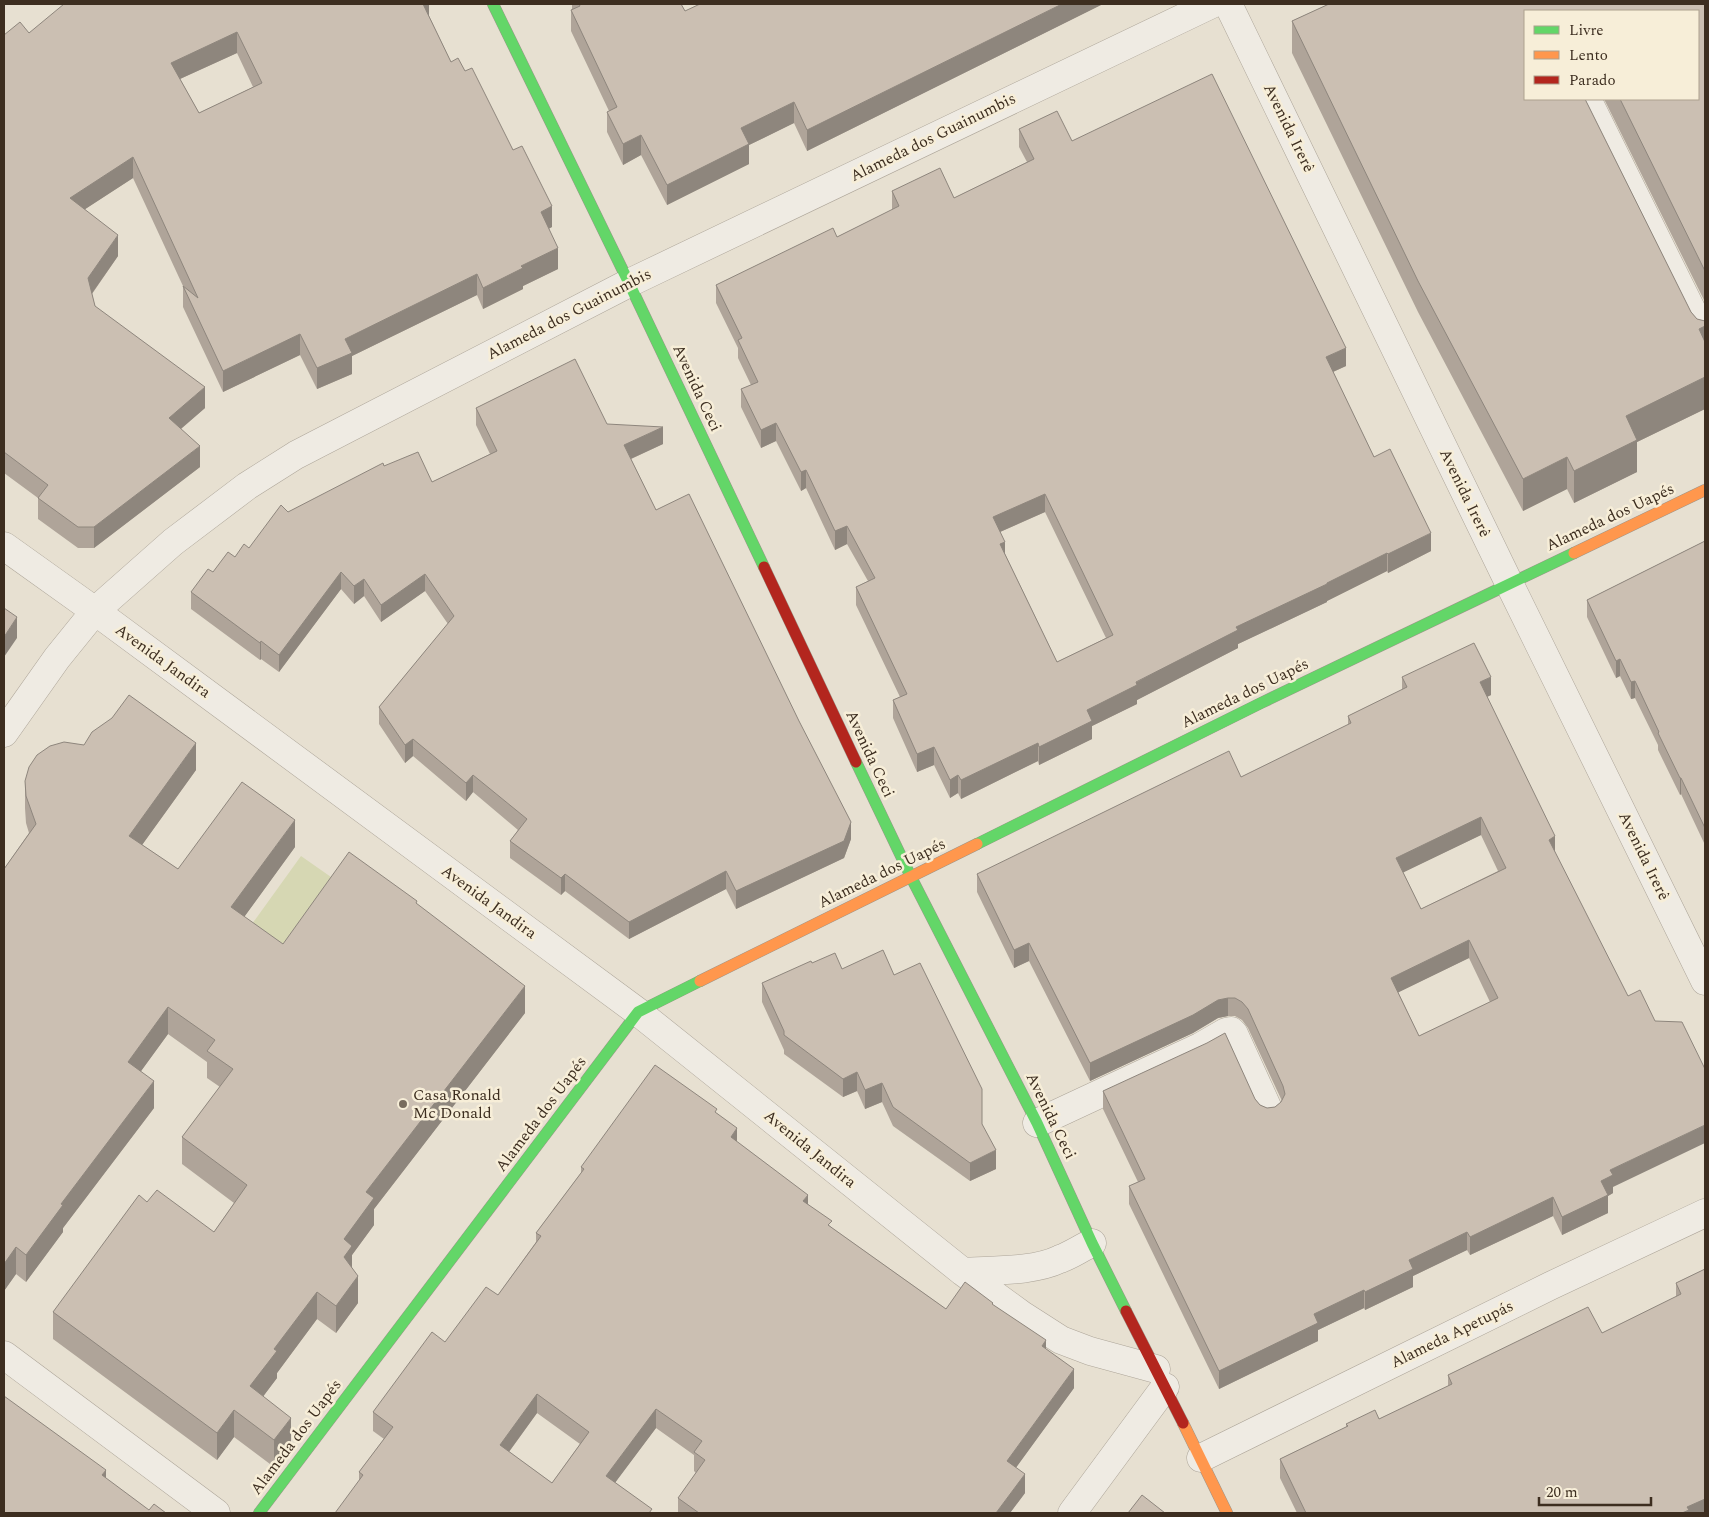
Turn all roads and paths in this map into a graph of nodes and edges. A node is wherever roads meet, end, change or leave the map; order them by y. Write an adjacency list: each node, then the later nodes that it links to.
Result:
1 (494, 4): 5 (street, Avenida Ceci)
2 (1212, 4): 5 (street, Alameda dos Guainumbis)
3 (1228, 4): 9 (street, Avenida Irerê)
4 (1587, 100): 6 (street)
5 (630, 283): 10 (street, Alameda dos Guainumbis); 12 (street, Avenida Ceci)
6 (1705, 337)
7 (1705, 490): 9 (street, Alameda dos Uapés)
8 (4, 546): 10 (street, Avenida Jandira)
9 (1509, 583): 12 (street, Alameda dos Uapés); 13 (street, Avenida Irerê)
10 (95, 611): 11 (street, Alameda dos Guainumbis); 14 (street, Avenida Jandira)
11 (4, 732)
12 (911, 877): 14 (street, Alameda dos Uapés); 16 (street, Avenida Ceci)
13 (1705, 981)
14 (638, 1012): 19 (street, Avenida Jandira); 24 (street, Alameda dos Uapés)
15 (1269, 1111): 16 (street)
16 (1037, 1124): 18 (street, Avenida Ceci)
17 (1705, 1212): 22 (street, Alameda Apetupás)
18 (1092, 1243): 19 (street); 21 (street, Avenida Ceci)
19 (963, 1272): 21 (street, Avenida Jandira)
20 (4, 1355): 23 (street)
21 (1161, 1378): 22 (street, Avenida Ceci); 25 (street)
22 (1200, 1458): 26 (street, Avenida Ceci)
23 (216, 1513)
24 (259, 1513)
25 (1072, 1513)
26 (1228, 1513)

